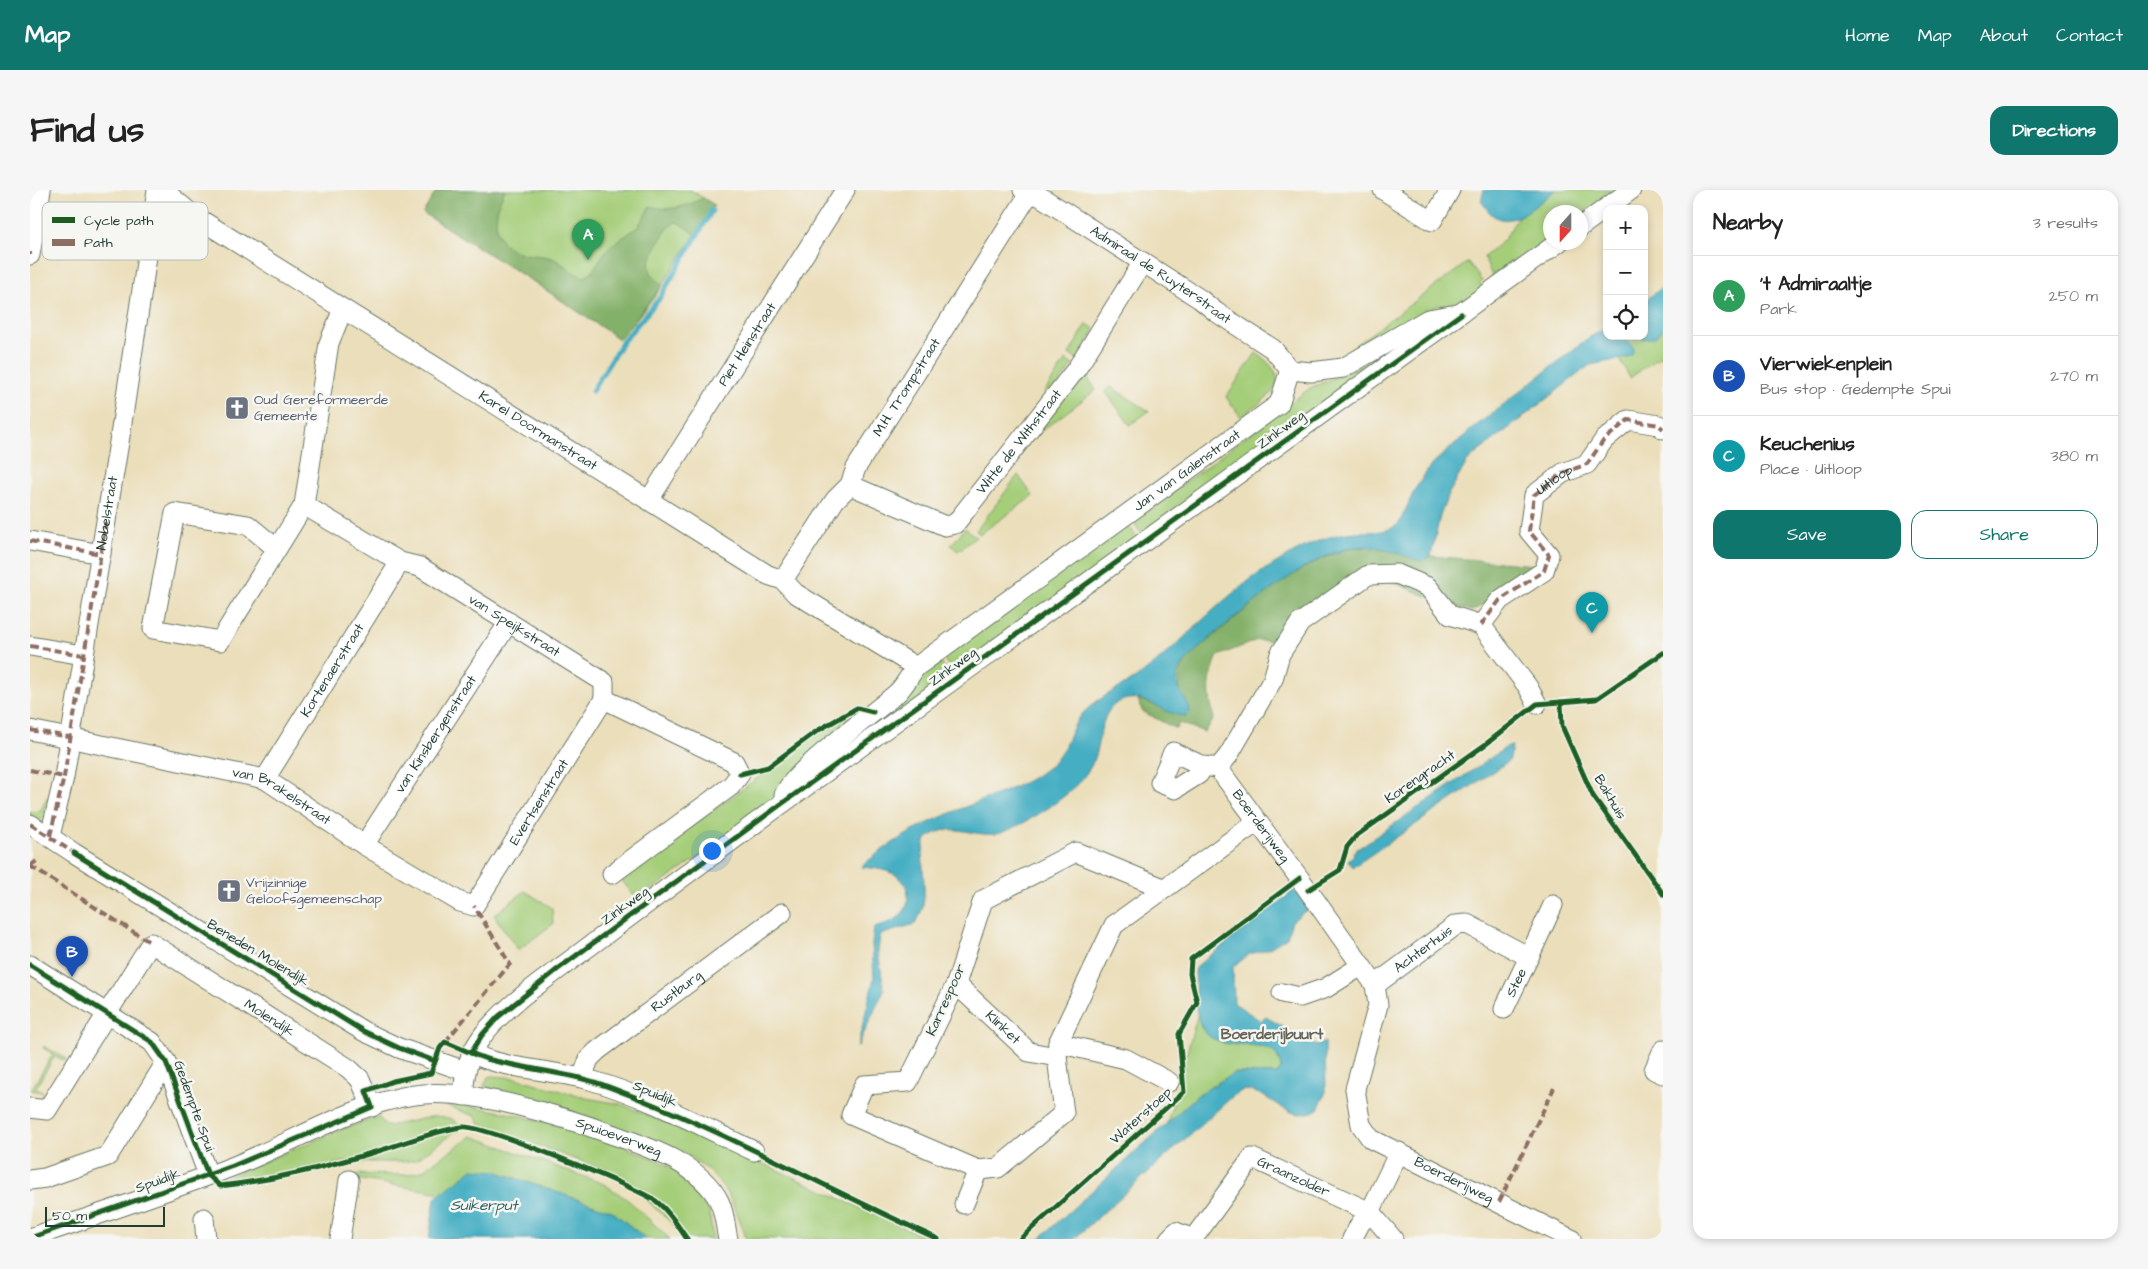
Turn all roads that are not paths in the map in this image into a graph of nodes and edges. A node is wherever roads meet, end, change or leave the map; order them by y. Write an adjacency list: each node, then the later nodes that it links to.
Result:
1 (41, 190): 12 (street)
2 (163, 190): 8 (street, Karel Doormanstraat)
3 (845, 190): 20 (street, Piet Heinstraat)
4 (1383, 190): 5 (street)
5 (1450, 190)
6 (1632, 190): 9 (street)
7 (1034, 193): 14 (street, Admiraal de Ruyterstraat); 19 (street, M.H. Trompstraat)
8 (177, 202)
9 (1588, 221)
10 (208, 224): 15 (street, Karel Doormanstraat)
11 (1548, 250): 16 (street, Zinkweg)
12 (30, 255)
13 (146, 260): 24 (street, Nobelstraat)
14 (1143, 262): 17 (street, Admiraal de Ruyterstraat); 19 (street, Witte de Withstraat)
15 (343, 309): 20 (street, Karel Doormanstraat); 21 (street)
16 (1460, 314): 17 (street); 37 (street, Zinkweg)
17 (1290, 370): 31 (street, Jan van Galenstraat)
18 (1663, 429): 28 (street, Uitloop)
19 (850, 485): 26 (street, M.H. Trompstraat)
20 (649, 500): 26 (street, Karel Doormanstraat)
21 (304, 505): 23 (street); 25 (street, van Speijkstraat)
22 (30, 541): 24 (street)
23 (277, 549): 23 (street)
24 (101, 554): 30 (street, Nobelstraat)
25 (400, 562): 27 (street, van Speijkstraat); 36 (street, Kortenaerstraat)
26 (783, 580): 31 (street, Karel Doormanstraat)
27 (509, 622): 32 (street, van Speijkstraat); 41 (street, van Kinsbergenstraat)
28 (1481, 625): 33 (street); 38 (street, Boerderijweg)
29 (30, 646): 30 (street)
30 (83, 655): 35 (street, Nobelstraat)
31 (916, 667): 37 (street, Zinkweg)
32 (604, 699): 42 (street); 45 (street, Evertsenstraat)
33 (1537, 704)
34 (30, 730): 35 (street, van Brakelstraat)
35 (69, 737): 36 (street, van Brakelstraat); 40 (street, Nobelstraat)
36 (265, 779): 41 (street, van Brakelstraat)
37 (780, 805): 57 (street, Zinkweg)
38 (1257, 822): 43 (street); 49 (street, Boerderijweg)
39 (30, 824): 40 (street, Beneden Molendijk)
40 (50, 836): 59 (street, Beneden Molendijk)
41 (364, 845): 45 (street, van Brakelstraat)
42 (612, 874)
43 (1163, 888): 50 (street, Karrespoor); 55 (street)
44 (1553, 905): 47 (street)
45 (474, 906)
46 (782, 913): 61 (street, Rustburg)
47 (1529, 957): 51 (street, Achterhuis); 53 (street, Stee)
48 (30, 965): 54 (street, Gedempte Spui)
49 (1361, 966): 51 (street, Boerderijweg); 52 (street)
50 (956, 984): 55 (street, Klinket); 68 (street, Karrespoor)
51 (1375, 985): 67 (street, Boerderijweg)
52 (1282, 993)
53 (1504, 1009)
54 (106, 1014): 58 (street, Gedempte Spui); 64 (street, Molendijk); 65 (street)
55 (1057, 1050): 62 (street); 68 (street)
56 (1663, 1050): 60 (street)
57 (471, 1052): 59 (street); 61 (street, Spuidijk)
58 (166, 1062): 69 (street, Gedempte Spui); 70 (street)
59 (465, 1071): 63 (street)
60 (1663, 1074)
61 (582, 1078): 66 (street, Spuidijk)
62 (1169, 1082)
63 (464, 1096): 64 (street, Spuidijk); 78 (street, Spuioeverweg)
64 (369, 1099): 69 (street, Spuidijk)
65 (30, 1108)
66 (754, 1151)
67 (1398, 1152): 73 (street); 82 (street, Boerderijweg)
68 (978, 1170): 72 (street)
69 (208, 1175): 75 (street, Spuidijk)
70 (30, 1180)
71 (349, 1180): 77 (street)
72 (964, 1204)
73 (1370, 1212): 79 (street, Graanzolder); 80 (street); 81 (street, Graanzolder)
74 (204, 1218): 76 (street)
75 (30, 1238)
76 (206, 1239)
77 (340, 1239)
78 (728, 1239)
79 (1169, 1239)
80 (1352, 1239)
81 (1393, 1239)
82 (1571, 1239)

